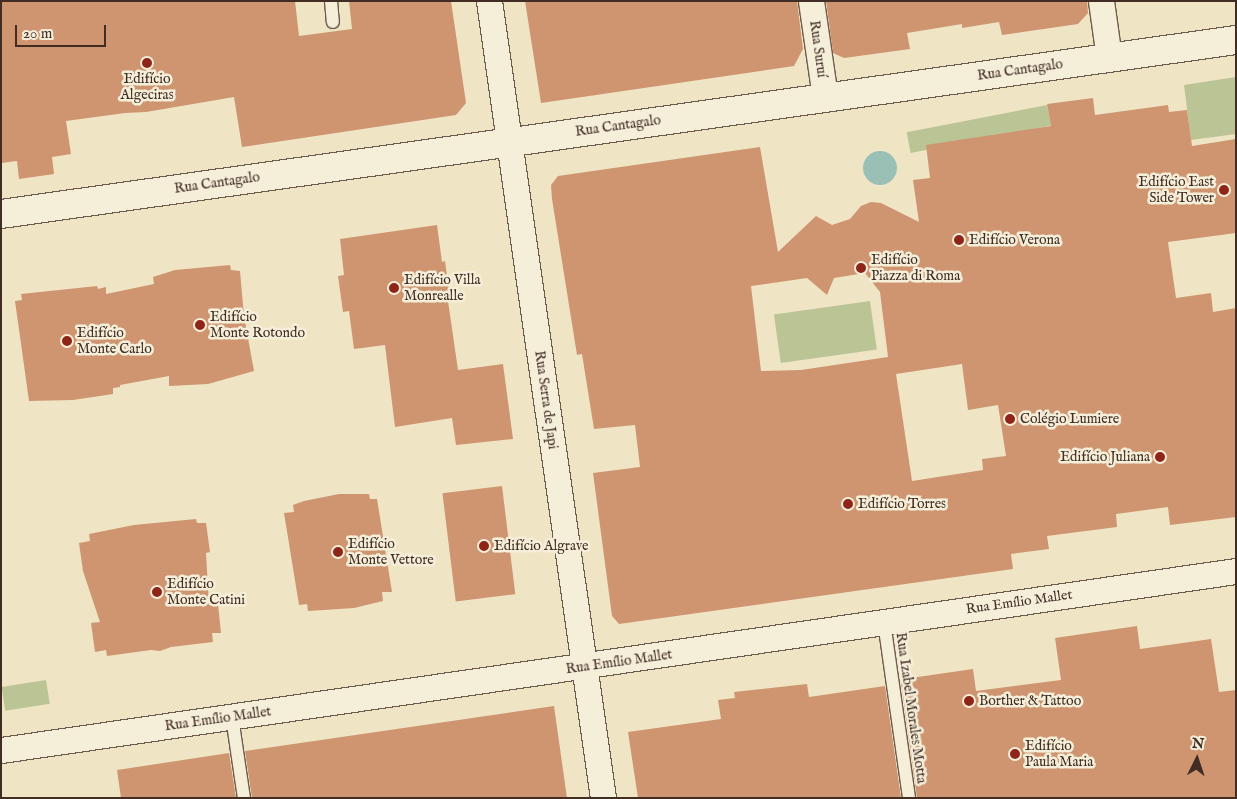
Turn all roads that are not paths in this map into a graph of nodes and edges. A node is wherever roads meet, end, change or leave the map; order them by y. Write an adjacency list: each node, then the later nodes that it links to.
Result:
1 (330, 1): 5 (lane)
2 (490, 1): 9 (street, Rua Serra de Japi)
3 (811, 1): 8 (street, Rua Suruí)
4 (1101, 1): 7 (street)
5 (333, 22)
6 (1236, 40): 7 (street, Rua Cantagalo)
7 (1109, 58): 8 (street, Rua Cantagalo)
8 (825, 97): 9 (street, Rua Cantagalo)
9 (509, 142): 10 (street, Rua Cantagalo); 13 (street, Rua Serra de Japi)
10 (1, 214)
11 (1236, 571): 12 (street, Rua Emílio Mallet)
12 (884, 622): 13 (street, Rua Emílio Mallet); 18 (lane, Rua Izabel Morales Motta)
13 (584, 667): 14 (street, Rua Emílio Mallet); 17 (street, Rua Serra de Japi)
14 (232, 717): 15 (street, Rua Emílio Mallet); 16 (lane)
15 (1, 750)
16 (244, 798)
17 (603, 798)
18 (909, 798)

